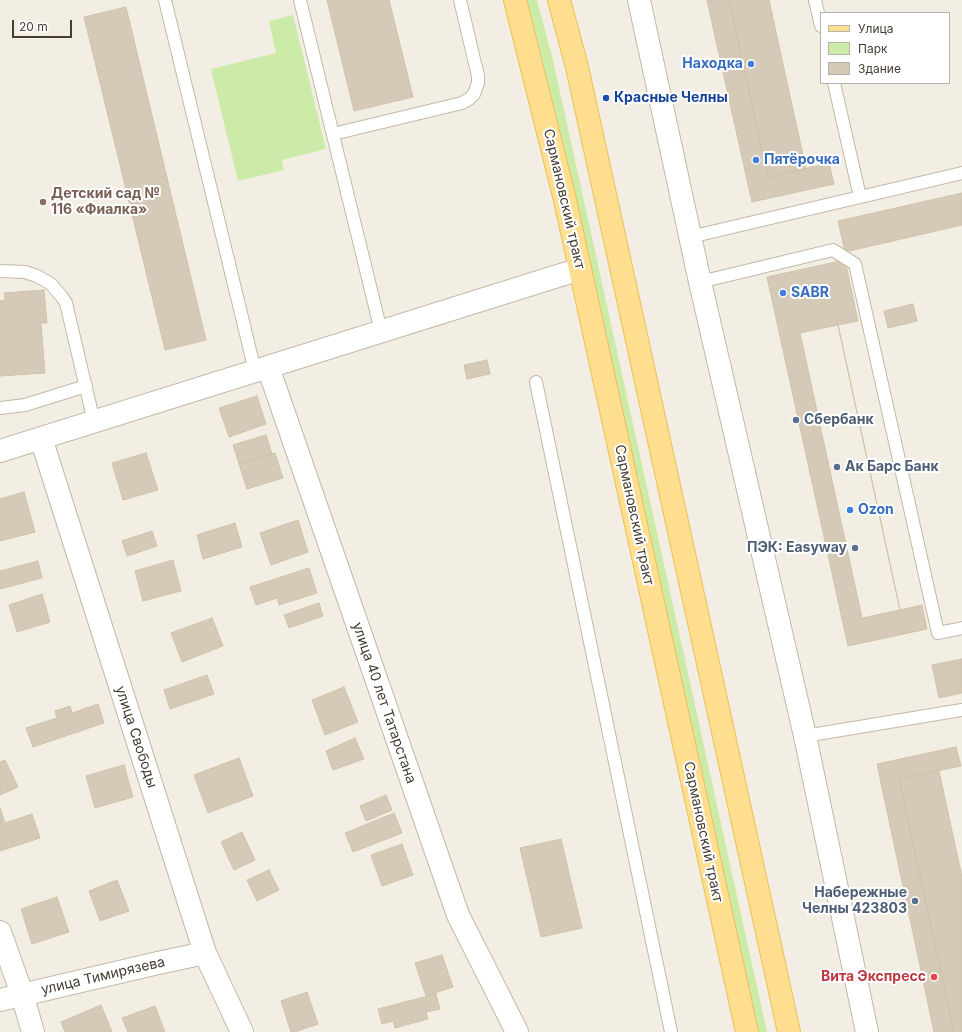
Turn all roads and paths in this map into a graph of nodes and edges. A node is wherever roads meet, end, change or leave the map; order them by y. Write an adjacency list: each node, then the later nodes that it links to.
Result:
1 (165, 0): 18 (lane)
2 (300, 0): 10 (lane)
3 (460, 0): 10 (lane)
4 (515, 0): 14 (main road, Сармановский тракт)
5 (559, 0): 37 (main road)
6 (639, 0): 13 (street)
7 (815, 0): 8 (lane)
8 (820, 22)
9 (834, 84): 12 (lane)
10 (333, 134): 17 (lane)
11 (962, 173): 12 (lane)
12 (860, 197): 13 (lane)
13 (690, 237): 16 (street)
14 (580, 269): 17 (street); 36 (main road, Сармановский тракт)
15 (0, 271): 20 (lane)
16 (700, 282): 25 (lane); 27 (street)
17 (381, 331): 18 (street)
18 (261, 369): 22 (street); 34 (street, улица 40 лет Татарстана)
19 (536, 382): 35 (lane)
20 (86, 386): 21 (lane); 22 (lane)
21 (0, 408)
22 (94, 422): 23 (street)
23 (40, 438): 24 (street); 29 (street, улица Свободы)
24 (0, 451)
25 (962, 628)
26 (962, 710): 27 (lane)
27 (805, 736): 38 (street)
28 (0, 932): 30 (street)
29 (205, 953): 30 (street, улица Тимирязева); 33 (street, улица Свободы)
30 (22, 994): 31 (street, улица Тимирязева); 32 (street)
31 (0, 1000)
32 (33, 1032)
33 (242, 1032)
34 (517, 1032)
35 (671, 1032)
36 (747, 1032)
37 (789, 1032)
38 (867, 1032)

